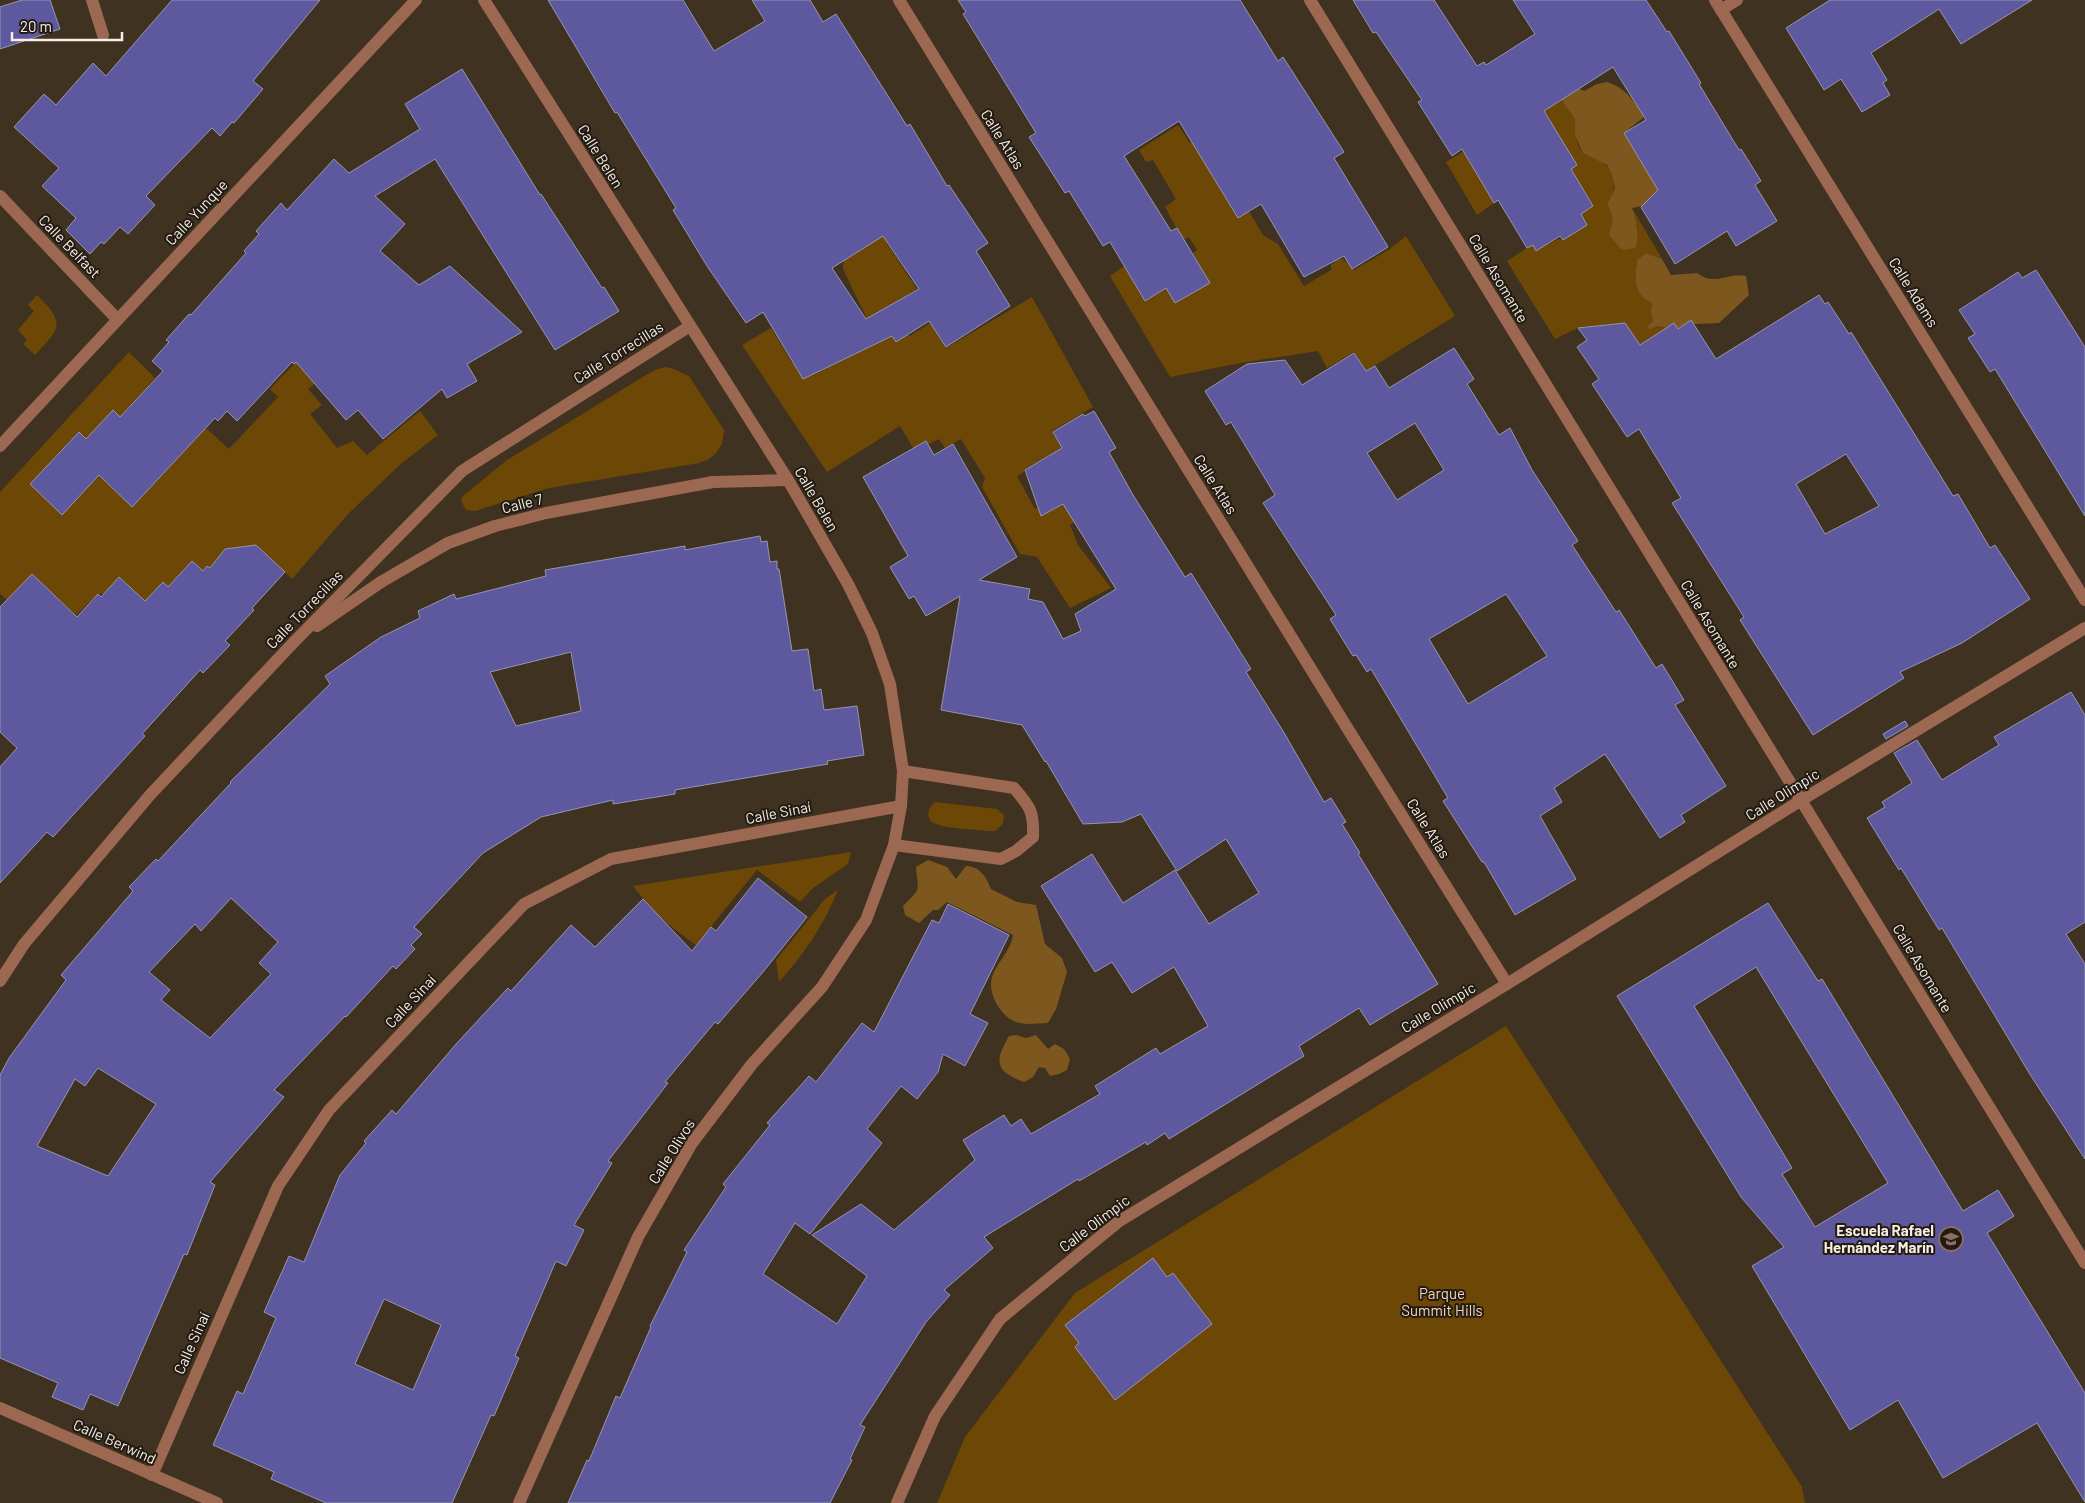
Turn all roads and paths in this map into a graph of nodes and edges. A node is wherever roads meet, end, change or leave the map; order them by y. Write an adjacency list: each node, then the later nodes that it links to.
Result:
1 (92, 0): 8 (street)
2 (416, 0): 10 (street, Calle Yunque)
3 (484, 0): 11 (street, Calle Belen)
4 (899, 0): 22 (street, Calle Atlas)
5 (1310, 0): 18 (street, Calle Asomante)
6 (1737, 0): 7 (street)
7 (1718, 5): 14 (street, Calle Adams)
8 (103, 36)
9 (0, 196): 10 (street, Calle Belfast)
10 (117, 319): 12 (street, Calle Yunque)
11 (690, 326): 13 (street, Calle Belen); 16 (street, Calle Torrecillas)
12 (0, 446)
13 (788, 480): 16 (street, Calle 7); 17 (street, Calle Belen)
14 (2085, 600)
15 (2085, 628): 18 (street, Calle Olimpic)
16 (293, 643): 21 (street, Calle Torrecillas)
17 (903, 771): 19 (street, Calle Belen); 20 (street)
18 (1800, 801): 22 (street, Calle Olimpic); 23 (street, Calle Asomante)
19 (901, 806): 20 (street, Calle Olivos); 25 (street, Calle Sinaí)
20 (894, 845): 27 (street, Calle Olivos)
21 (0, 981)
22 (1507, 984): 28 (street, Calle Olimpic)
23 (2085, 1263)
24 (0, 1408): 25 (street, Calle Berwind)
25 (152, 1475): 26 (street, Calle Berwind)
26 (217, 1503)
27 (519, 1503)
28 (897, 1503)

